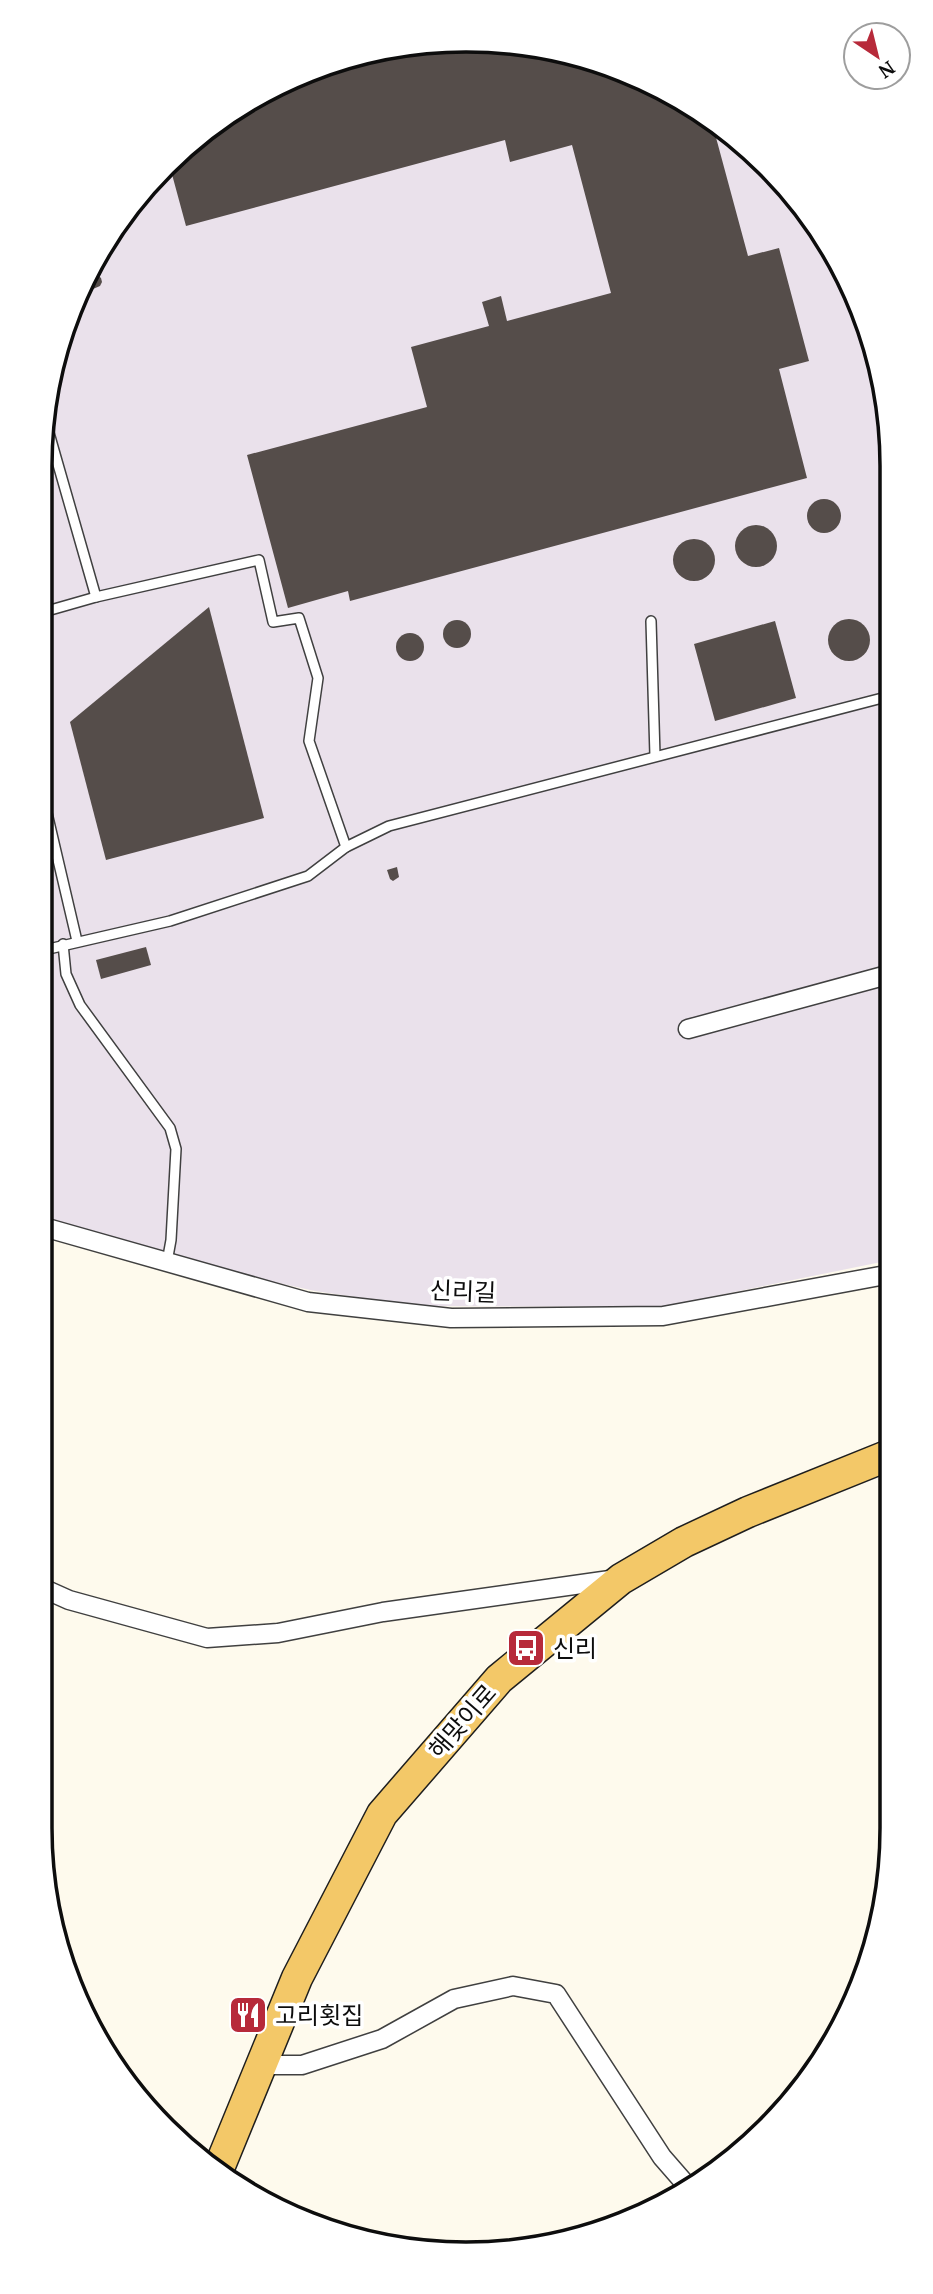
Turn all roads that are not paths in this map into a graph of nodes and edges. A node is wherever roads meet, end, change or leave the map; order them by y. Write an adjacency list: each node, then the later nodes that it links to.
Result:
1 (53, 446): 2 (lane)
2 (96, 597): 3 (lane); 8 (lane)
3 (52, 610)
4 (651, 621): 6 (lane)
5 (880, 699): 6 (lane)
6 (655, 756): 8 (lane)
7 (52, 835): 9 (lane)
8 (346, 847): 9 (lane)
9 (77, 942): 10 (lane)
10 (63, 944): 11 (lane); 15 (lane)
11 (52, 947)
12 (880, 977): 13 (street)
13 (688, 1029)
14 (52, 1230): 15 (street, 신리길)
15 (166, 1263): 16 (street, 신리길)
16 (880, 1276)
17 (880, 1459): 18 (main road, 해맞이로)
18 (621, 1578): 19 (street); 20 (main road, 해맞이로)
19 (52, 1592)
20 (261, 2065): 21 (main road, 해맞이로); 22 (street)
21 (222, 2162)
22 (683, 2180)

